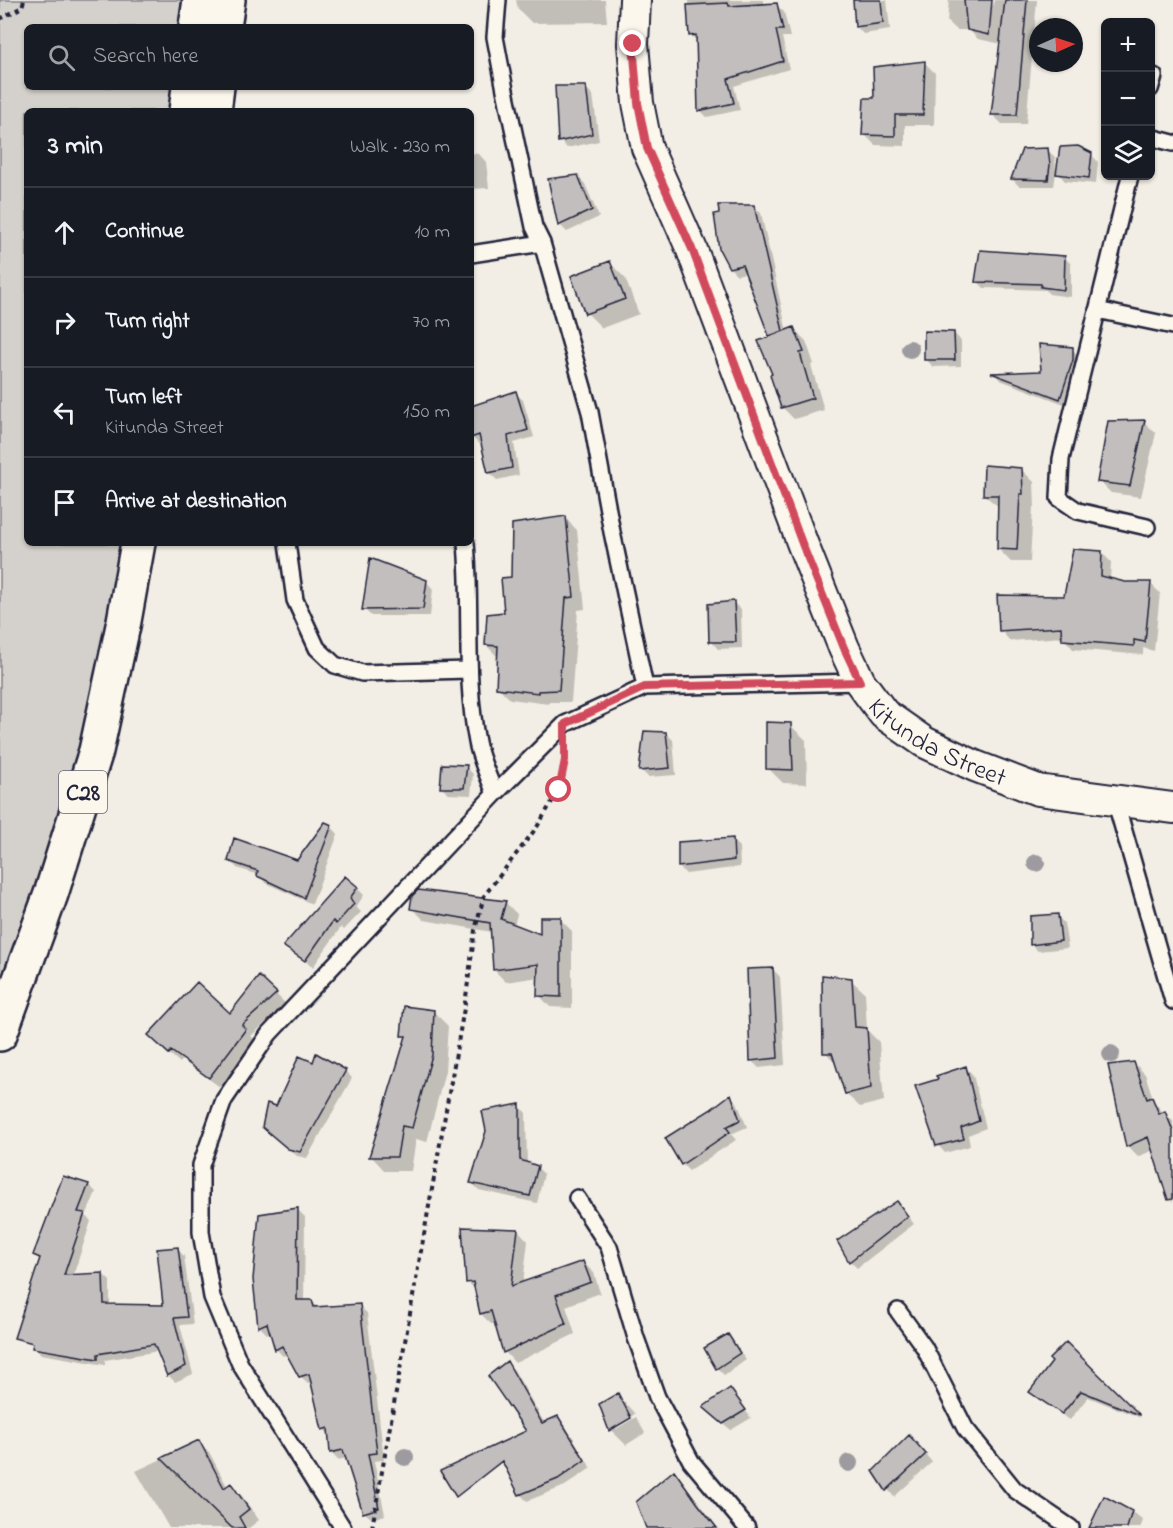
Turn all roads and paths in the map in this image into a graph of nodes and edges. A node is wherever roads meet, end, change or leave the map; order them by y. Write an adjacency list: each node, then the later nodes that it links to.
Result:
1 (24, 0): 6 (path)
2 (200, 0): 7 (main road)
3 (228, 0): 8 (main road)
4 (498, 0): 16 (lane)
5 (635, 0): 25 (street, Kitunda Street)
6 (0, 19)
7 (196, 24)
8 (224, 24)
9 (189, 90): 11 (main road)
10 (217, 90): 12 (main road)
11 (186, 108)
12 (214, 108)
13 (1155, 138): 14 (lane)
14 (1173, 142)
15 (1129, 180): 18 (lane)
16 (542, 243): 17 (lane); 26 (lane)
17 (474, 254)
18 (1097, 310): 19 (lane); 20 (lane)
19 (1173, 326)
20 (1147, 527)
21 (137, 546): 32 (main road, C28)
22 (287, 546): 24 (lane)
23 (466, 546): 24 (lane)
24 (468, 670): 28 (lane)
25 (860, 682): 26 (lane); 29 (street, Kitunda Street)
26 (645, 687): 27 (lane)
27 (565, 724): 28 (lane); 36 (path)
28 (495, 794): 35 (lane)
29 (1114, 800): 30 (street, Kitunda Street); 31 (lane)
30 (1173, 808)
31 (1173, 1001)
32 (0, 1034)
33 (577, 1198): 37 (lane)
34 (898, 1311): 38 (lane)
35 (343, 1528)
36 (372, 1528)
37 (747, 1528)
38 (1071, 1528)

